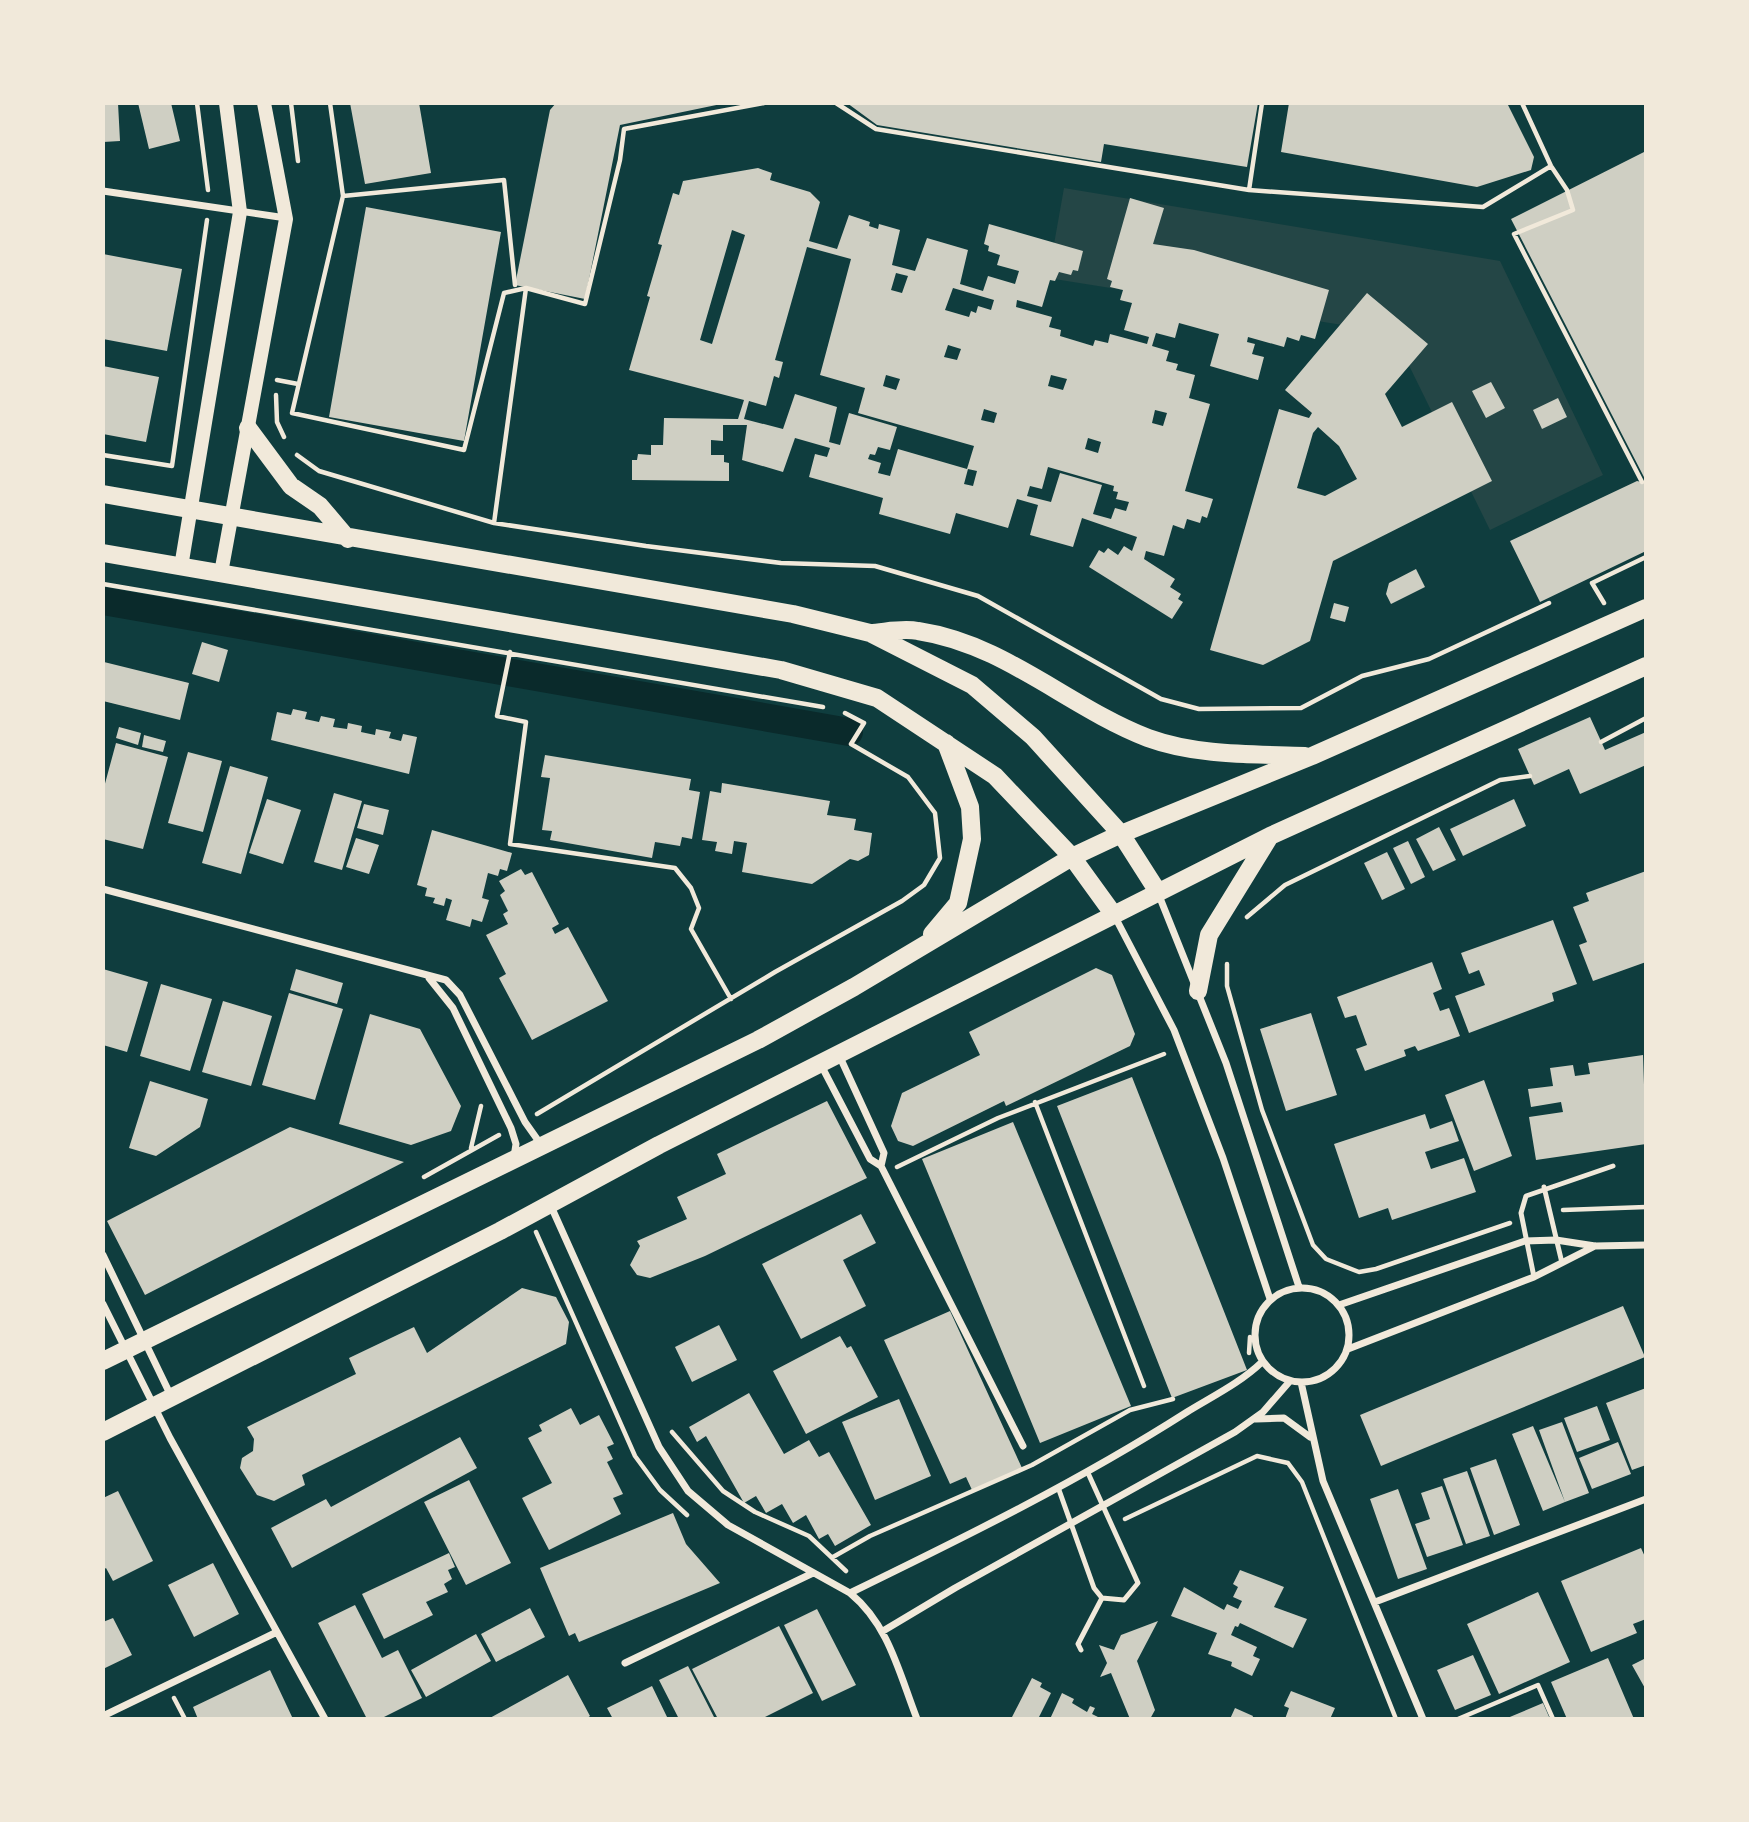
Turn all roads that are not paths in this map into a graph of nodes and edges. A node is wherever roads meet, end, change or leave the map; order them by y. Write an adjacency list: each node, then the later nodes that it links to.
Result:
1 (226, 103): 4 (main road)
2 (264, 103): 5 (main road)
3 (103, 191): 4 (street)
4 (240, 212): 5 (street); 8 (main road)
5 (286, 219): 6 (main road)
6 (248, 428): 9 (main road); 10 (main road)
7 (103, 494): 8 (main road)
8 (191, 511): 9 (main road); 12 (main road)
9 (231, 518): 10 (main road); 13 (main road)
10 (348, 539): 15 (main road)
11 (103, 553): 12 (main road)
12 (181, 567): 13 (main road)
13 (221, 573): 17 (main road)
14 (1646, 608): 18 (main road)
15 (870, 633): 18 (main road); 19 (main road)
16 (1646, 666): 20 (main road)
17 (946, 743): 21 (main road); 25 (main road)
18 (1312, 756): 19 (main road)
19 (1121, 834): 21 (main road); 23 (main road)
20 (1270, 836): 23 (main road); 27 (main road)
21 (1072, 857): 24 (main road); 25 (main road)
22 (103, 889): 26 (street)
23 (1157, 892): 24 (main road); 27 (street)
24 (1114, 915): 28 (main road); 44 (street)
25 (924, 944): 30 (main road)
26 (428, 978): 30 (street); 31 (street)
27 (1198, 991): 43 (street)
28 (839, 1055): 29 (main road); 33 (street)
29 (821, 1064): 33 (street); 35 (main road)
30 (542, 1147): 31 (main road)
31 (514, 1161): 47 (main road)
32 (1613, 1166): 34 (lane)
33 (883, 1170): 59 (street)
34 (1544, 1187): 36 (lane); 37 (lane)
35 (550, 1203): 54 (main road); 65 (street)
36 (1556, 1240): 37 (street); 39 (street); 41 (lane)
37 (1525, 1241): 42 (lane); 46 (street)
38 (1646, 1245): 39 (street)
39 (1595, 1246): 41 (street)
40 (103, 1255): 47 (street)
41 (1562, 1263): 42 (street)
42 (1534, 1277): 48 (street)
43 (1299, 1287): 44 (street); 46 (street)
44 (1270, 1299): 51 (street)
45 (103, 1304): 49 (street)
46 (1339, 1305): 48 (street)
47 (143, 1340): 49 (main road); 54 (street)
48 (1348, 1349): 53 (street)
49 (126, 1350): 50 (main road); 55 (street)
50 (103, 1361)
51 (1262, 1362): 52 (street); 60 (street)
52 (1290, 1381): 53 (street); 56 (street)
53 (1301, 1382): 58 (street)
54 (171, 1397): 55 (main road)
55 (154, 1406): 57 (main road); 70 (street)
56 (1252, 1421): 58 (street); 63 (street)
57 (103, 1432)
58 (1311, 1438): 68 (street)
59 (1023, 1446)
60 (1088, 1473): 61 (street); 63 (lane)
61 (1059, 1490): 64 (lane); 66 (street)
62 (1646, 1499): 68 (street)
63 (1104, 1504): 64 (street); 67 (lane)
64 (1071, 1522): 67 (lane); 69 (street)
65 (815, 1574): 66 (street); 72 (street)
66 (850, 1593): 69 (street)
67 (1102, 1598): 71 (lane)
68 (1375, 1601): 76 (street)
69 (883, 1631): 75 (street)
70 (278, 1632): 73 (street); 74 (street)
71 (1081, 1650)
72 (625, 1663)
73 (103, 1716)
74 (325, 1719)
75 (917, 1719)
76 (1423, 1719)

